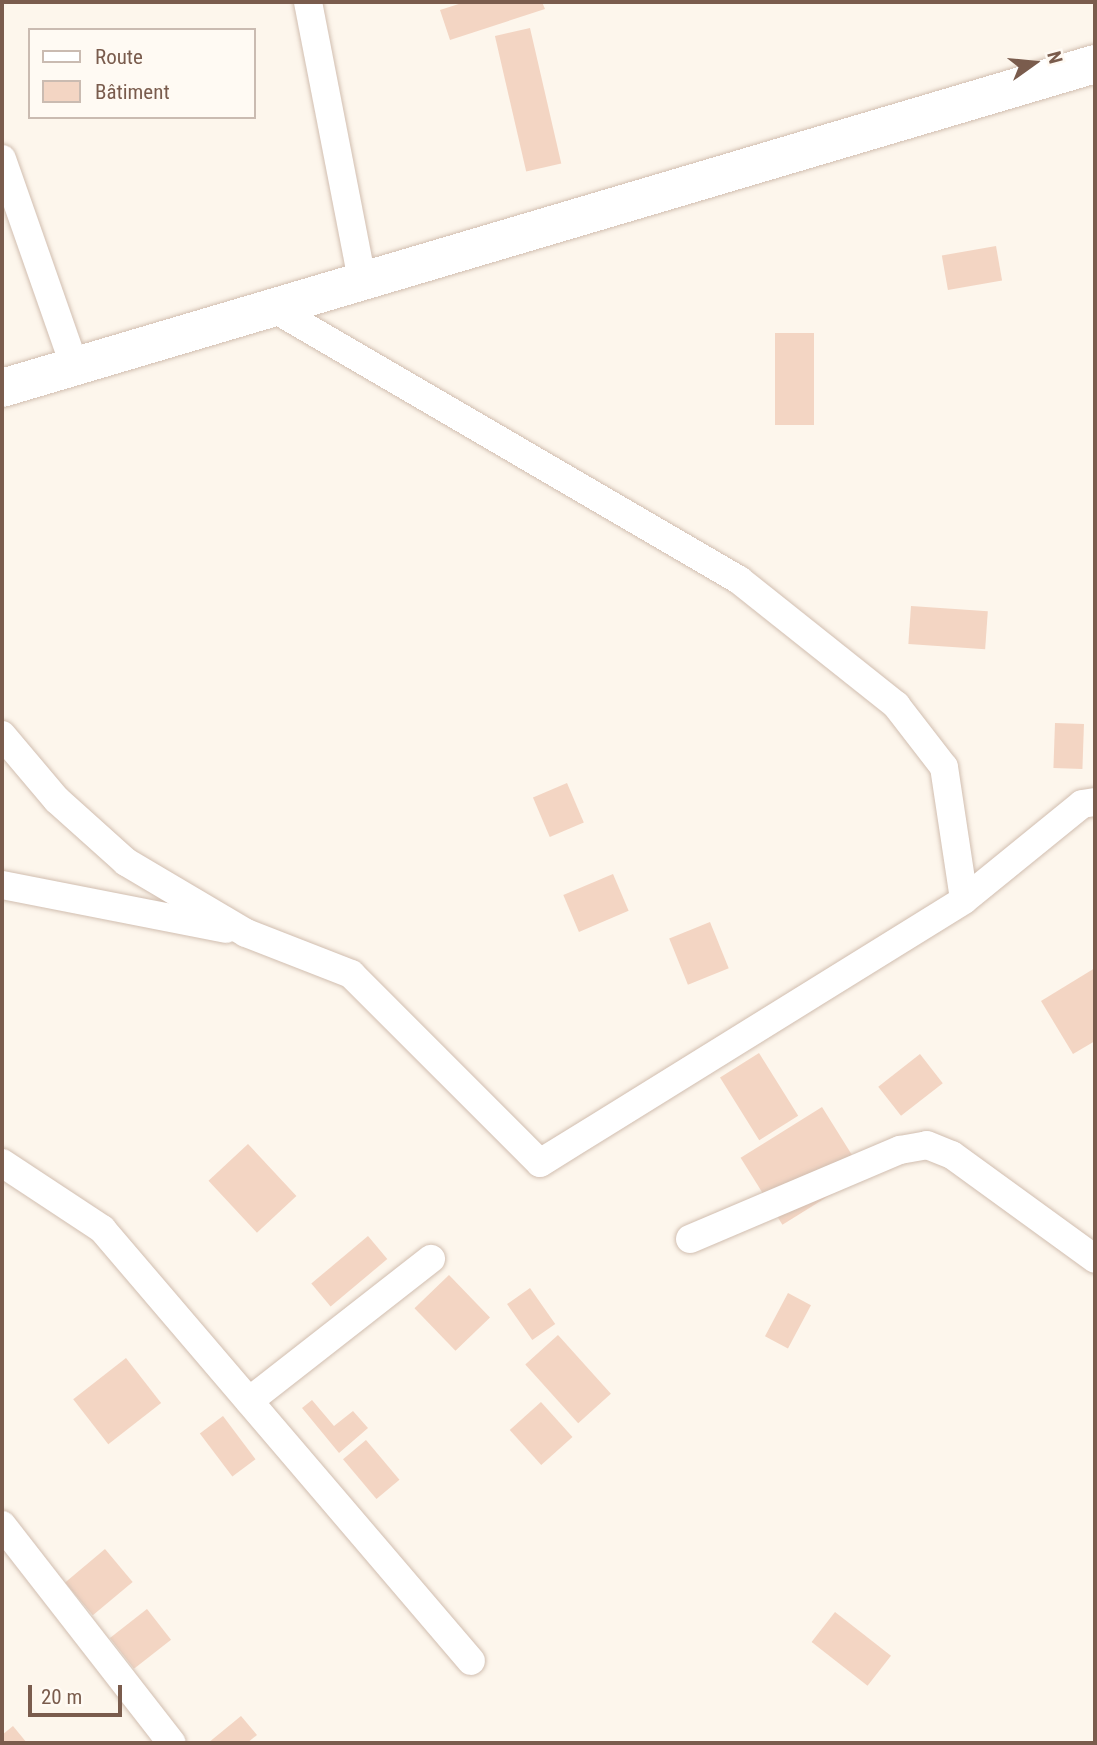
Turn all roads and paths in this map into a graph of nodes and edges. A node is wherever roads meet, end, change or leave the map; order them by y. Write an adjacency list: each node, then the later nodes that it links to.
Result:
1 (308, 2): 4 (street)
2 (1095, 64): 4 (street)
3 (2, 159): 6 (street)
4 (362, 281): 5 (street)
5 (273, 308): 6 (street); 11 (street)
6 (76, 370): 7 (street)
7 (2, 388)
8 (2, 735): 12 (street)
9 (1095, 802): 11 (street)
10 (2, 885): 12 (street)
11 (964, 900): 12 (street)
12 (246, 933)
13 (2, 1163): 17 (street)
14 (691, 1239): 16 (street)
15 (431, 1259): 17 (street)
16 (1095, 1259)
17 (250, 1401): 19 (street)
18 (2, 1525): 20 (street)
19 (471, 1661)
20 (172, 1743)

